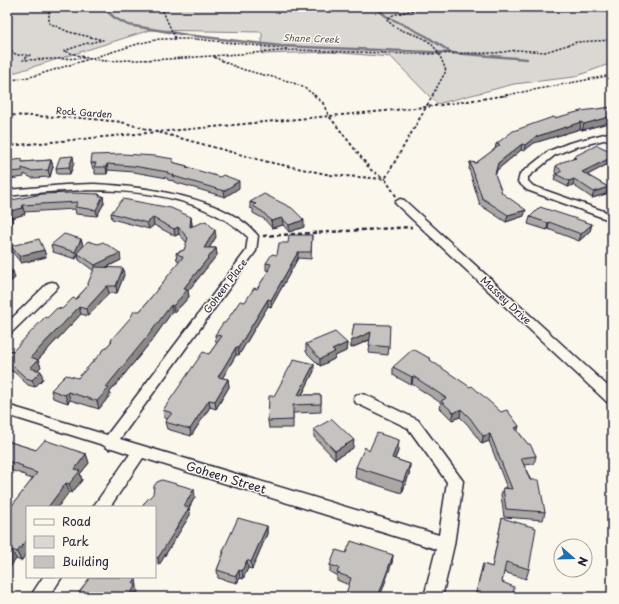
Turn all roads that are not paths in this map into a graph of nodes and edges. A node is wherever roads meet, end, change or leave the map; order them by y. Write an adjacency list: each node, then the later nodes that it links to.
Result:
1 (612, 136): 4 (street)
2 (7, 193): 10 (street, Goheen Place)
3 (400, 202): 7 (street, Massey Drive)
4 (612, 218)
5 (52, 286): 6 (street)
6 (7, 330)
7 (612, 398)
8 (361, 399): 13 (street)
9 (7, 410): 10 (street, Goheen Street)
10 (109, 443): 11 (street, Goheen Street)
11 (139, 452): 12 (street); 13 (street, Goheen Street)
12 (102, 506)
13 (446, 545): 16 (street)
14 (52, 578): 15 (street)
15 (39, 597)
16 (433, 597)

